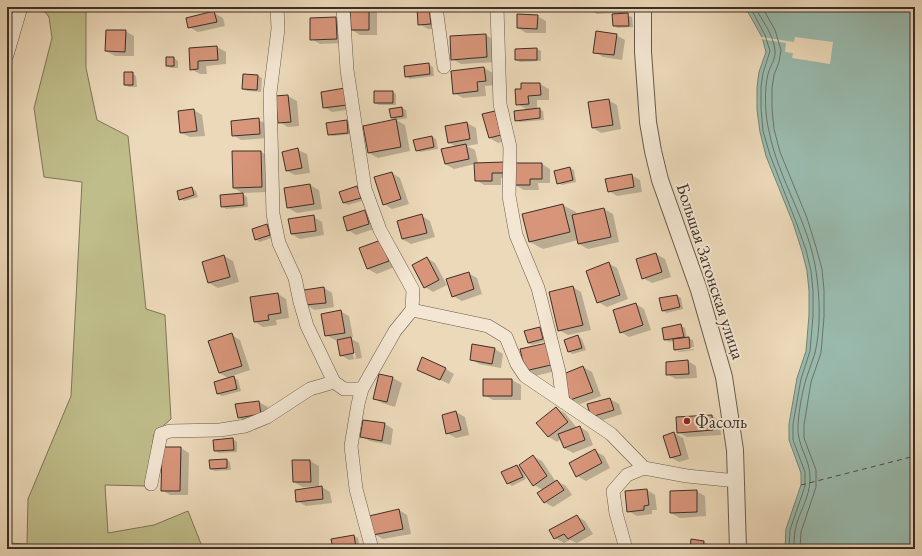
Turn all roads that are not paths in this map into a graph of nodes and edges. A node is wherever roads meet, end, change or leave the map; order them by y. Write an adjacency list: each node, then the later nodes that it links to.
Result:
1 (21, 7): 7 (street)
2 (277, 7): 10 (street)
3 (343, 7): 9 (street)
4 (436, 7): 8 (street)
5 (497, 7): 12 (street)
6 (643, 7): 14 (street, Большая Затонская улица)
7 (7, 55)
8 (444, 67)
9 (412, 310): 11 (street); 12 (street)
10 (334, 382): 11 (street); 15 (street)
11 (362, 389): 16 (street)
12 (563, 402): 13 (street)
13 (644, 468): 14 (street); 17 (street)
14 (736, 481): 18 (street, Большая Затонская улица)
15 (151, 484)
16 (372, 549)
17 (626, 549)
18 (738, 549)

